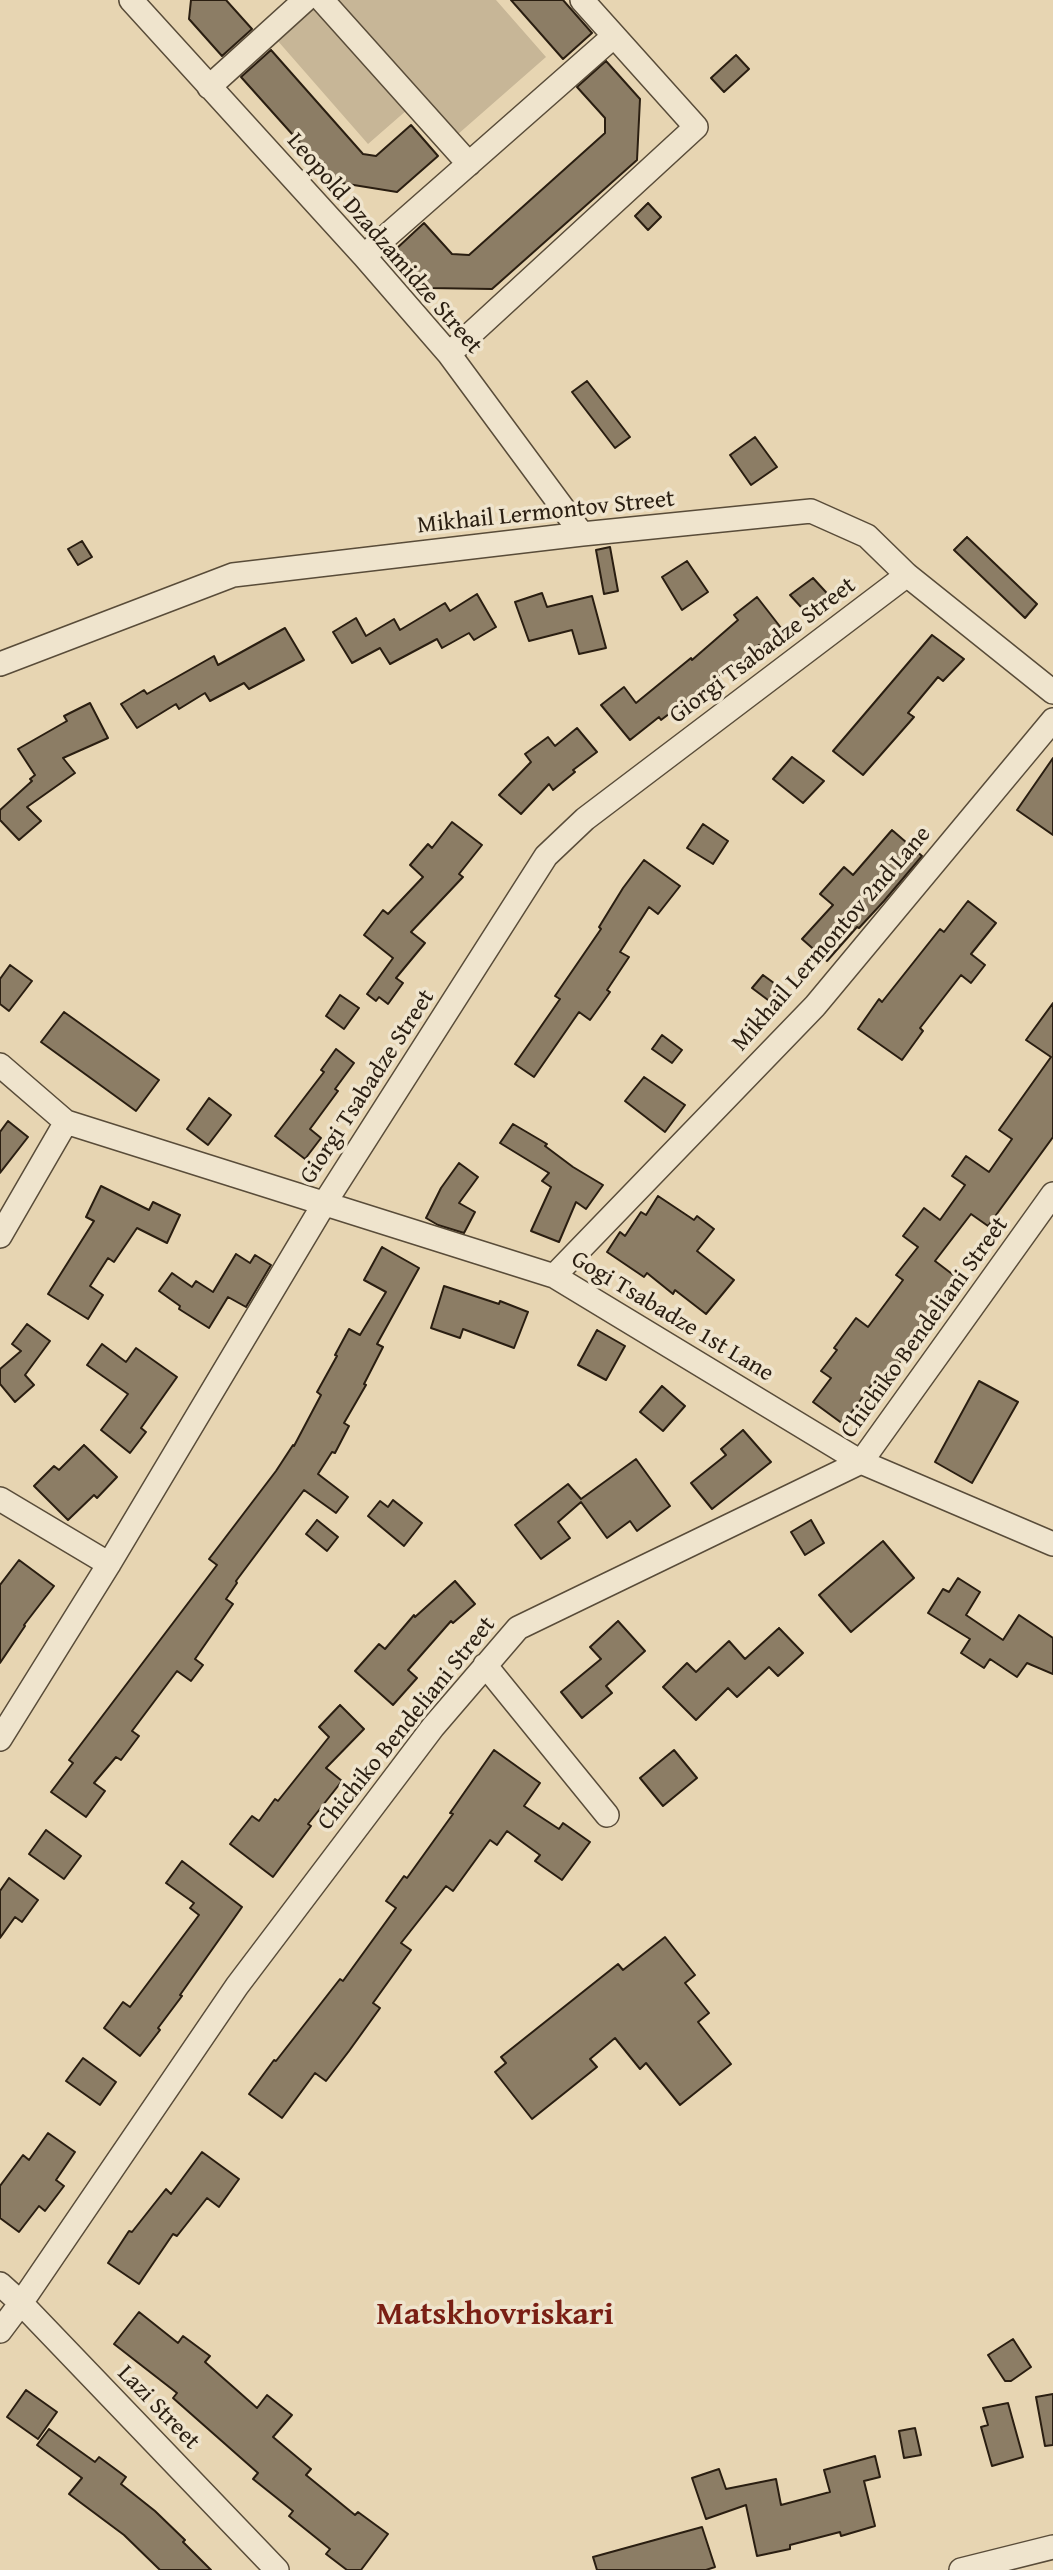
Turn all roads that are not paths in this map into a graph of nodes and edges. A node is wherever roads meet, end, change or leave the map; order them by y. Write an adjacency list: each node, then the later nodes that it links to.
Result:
1 (131, 0): 6 (street, Leopold Dzadzamidze Street)
2 (305, 0): 6 (street)
3 (322, 0): 7 (street)
4 (582, 0): 5 (street)
5 (614, 36): 7 (street); 9 (street)
6 (209, 87): 8 (street, Leopold Dzadzamidze Street)
7 (469, 164): 8 (street)
8 (364, 256): 9 (street, Leopold Dzadzamidze Street)
9 (449, 354): 10 (street, Leopold Dzadzamidze Street)
10 (582, 534): 11 (street, Mikhail Lermontov Street); 12 (street, Mikhail Lermontov Street)
11 (907, 575): 13 (street, Mikhail Lermontov Street); 18 (street, Giorgi Tsabadze Street)
12 (0, 664)
13 (1053, 692)
14 (1053, 720): 20 (street, Mikhail Lermontov 2nd Lane)
15 (0, 1065): 16 (street)
16 (66, 1122): 18 (street, Gogi Tsabadze 1st Lane); 19 (street)
17 (1053, 1194): 21 (street, Chichiko Bendeliani Street)
18 (324, 1204): 20 (street, Gogi Tsabadze 1st Lane); 24 (street, Giorgi Tsabadze Street)
19 (0, 1236)
20 (554, 1276): 21 (street, Gogi Tsabadze 1st Lane)
21 (861, 1462): 23 (street, Gogi Tsabadze 1st Lane); 25 (street, Chichiko Bendeliani Street)
22 (0, 1499): 24 (street)
23 (1053, 1544)
24 (109, 1564): 26 (street, Giorgi Tsabadze Street)
25 (485, 1665): 27 (street); 29 (street, Chichiko Bendeliani Street)
26 (0, 1740)
27 (607, 1815)
28 (0, 2284): 29 (street, Lazi Street)
29 (21, 2303): 30 (street, Chichiko Bendeliani Street); 33 (street, Lazi Street)
30 (0, 2331)
31 (1053, 2547): 32 (street)
32 (1027, 2562): 34 (street)
33 (277, 2570)
34 (961, 2570)

